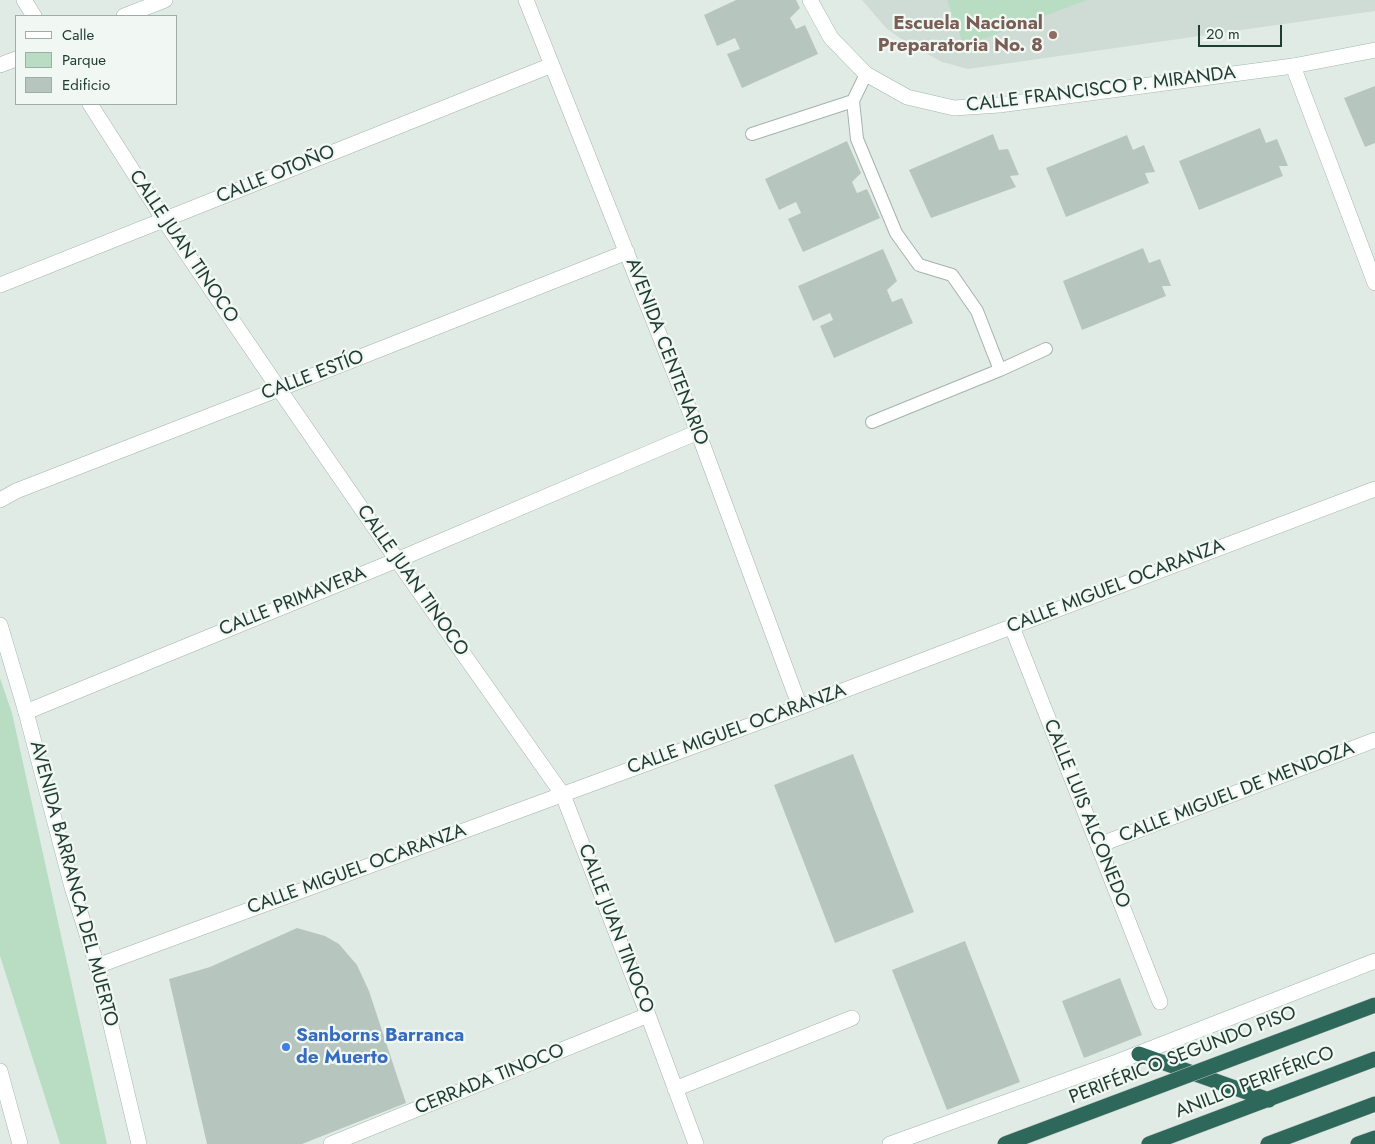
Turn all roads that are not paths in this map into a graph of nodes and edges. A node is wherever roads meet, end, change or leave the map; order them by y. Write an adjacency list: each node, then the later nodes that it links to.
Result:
1 (24, 0): 5 (street)
2 (165, 0): 6 (street)
3 (526, 0): 10 (street, AVENIDA CENTENARIO)
4 (810, 0): 12 (street, CALLE FRANCISCO P. MIRANDA)
5 (33, 15)
6 (127, 15)
7 (1375, 50): 11 (street, CALLE FRANCISCO P. MIRANDA)
8 (15, 59): 9 (street)
9 (0, 65)
10 (552, 65): 16 (street, CALLE OTOÑO); 17 (street, AVENIDA CENTENARIO)
11 (1293, 66): 12 (street, CALLE FRANCISCO P. MIRANDA); 18 (street)
12 (866, 74): 13 (lane)
13 (853, 101): 15 (lane); 21 (lane)
14 (91, 105): 16 (street, CALLE JUAN TINOCO)
15 (752, 134)
16 (164, 220): 19 (street, CALLE OTOÑO); 22 (street, CALLE JUAN TINOCO)
17 (627, 252): 22 (street, CALLE ESTÍO); 24 (street, AVENIDA CENTENARIO)
18 (1375, 283)
19 (0, 285)
20 (1046, 349): 21 (lane)
21 (1000, 370): 23 (lane)
22 (279, 389): 26 (street, CALLE ESTÍO); 27 (street, CALLE JUAN TINOCO)
23 (872, 422)
24 (698, 432): 27 (street, CALLE PRIMAVERA); 30 (street, AVENIDA CENTENARIO)
25 (1375, 489): 29 (street, CALLE MIGUEL OCARANZA)
26 (0, 500)
27 (397, 560): 31 (street, CALLE PRIMAVERA); 33 (street, CALLE JUAN TINOCO)
28 (0, 626): 31 (street, AVENIDA BARRANCA DEL MUERTO)
29 (1012, 627): 30 (street, CALLE MIGUEL OCARANZA); 34 (street, CALLE LUIS ALCONEDO)
30 (800, 706): 33 (street, CALLE MIGUEL OCARANZA)
31 (26, 712): 36 (street, AVENIDA BARRANCA DEL MUERTO)
32 (1375, 740): 34 (street, CALLE MIGUEL DE MENDOZA)
33 (563, 795): 36 (street, CALLE MIGUEL OCARANZA); 39 (street, CALLE JUAN TINOCO)
34 (1099, 845): 37 (street, CALLE LUIS ALCONEDO)
35 (1375, 961): 41 (street)
36 (97, 966): 49 (street, AVENIDA BARRANCA DEL MUERTO)
37 (1160, 1002)
38 (1375, 1005): 53 (highway, PERIFÉRICO SEGUNDO PISO, bridge)
39 (648, 1015): 44 (street, CALLE JUAN TINOCO); 50 (street, CERRADA TINOCO)
40 (852, 1018): 44 (street)
41 (1139, 1054): 45 (highway); 52 (street)
42 (1375, 1059): 45 (highway, ANILLO PERIFÉRICO)
43 (0, 1071): 48 (street)
44 (675, 1089): 51 (street, CALLE JUAN TINOCO)
45 (1269, 1100): 54 (highway, ANILLO PERIFÉRICO)
46 (1375, 1104): 55 (highway)
47 (1375, 1138): 56 (highway)
48 (20, 1144)
49 (139, 1144)
50 (331, 1144)
51 (696, 1144)
52 (890, 1144)
53 (1005, 1144)
54 (1149, 1144)
55 (1268, 1144)
56 (1358, 1144)

